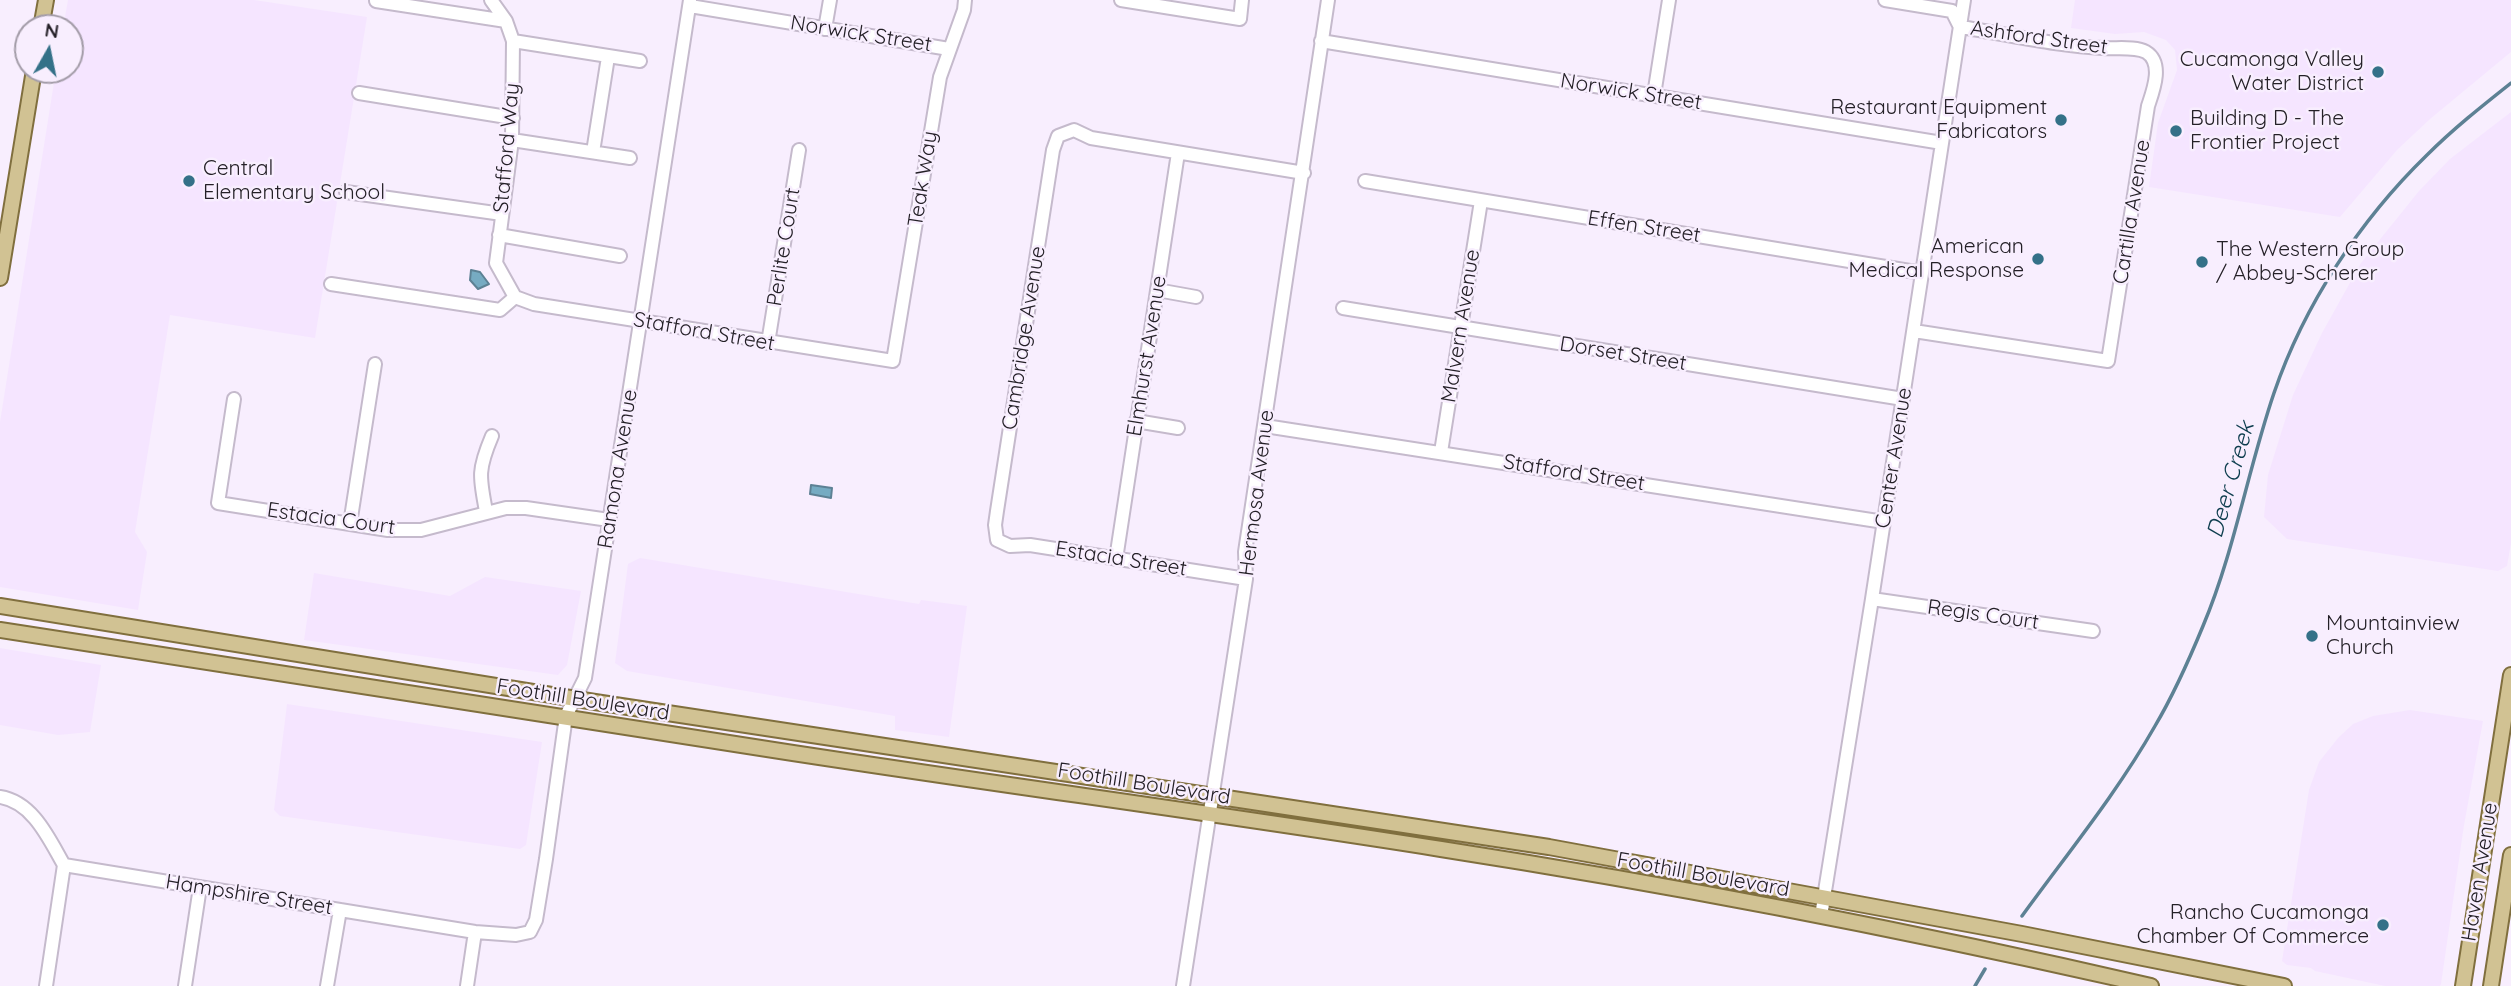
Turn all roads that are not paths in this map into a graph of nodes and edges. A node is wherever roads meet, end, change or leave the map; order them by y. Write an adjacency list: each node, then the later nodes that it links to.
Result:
1 (491, 0): 13 (street, Stafford Way)
2 (830, 0): 15 (street)
3 (965, 0): 18 (street, Teak Way)
4 (1121, 0): 5 (street)
5 (1242, 0)
6 (1328, 0): 17 (street, Hermosa Avenue)
7 (1669, 0): 24 (street)
8 (1885, 0): 14 (street, Ashford Street)
9 (1964, 0): 14 (street, Center Avenue)
10 (376, 1): 11 (street)
11 (407, 3): 13 (street)
12 (690, 3): 15 (street, Norwick Street); 46 (street, Ramona Avenue)
13 (506, 21): 16 (street, Stafford Way)
14 (1960, 27): 21 (street, Ashford Street); 27 (street, Center Avenue)
15 (825, 29): 18 (street, Norwick Street)
16 (513, 41): 19 (street); 25 (street, Stafford Way)
17 (1321, 41): 24 (street, Norwick Street); 32 (street, Hermosa Avenue)
18 (949, 49): 50 (street, Teak Way)
19 (608, 57): 20 (street); 29 (street)
20 (640, 61)
21 (2156, 64): 48 (street, Cartilla Avenue)
22 (32, 84): 40 (main road)
23 (359, 93): 25 (street)
24 (1654, 95): 27 (street, Norwick Street)
25 (513, 118): 26 (street, Stafford Way)
26 (512, 140): 29 (street); 36 (street, Stafford Way)
27 (1942, 143): 39 (street, Center Avenue)
28 (799, 150): 49 (street, Perlite Court)
29 (593, 152): 31 (street)
30 (1178, 153): 32 (street); 42 (street, Elmhurst Avenue); 63 (street, Cambridge Avenue)
31 (630, 158)
32 (1304, 173): 55 (street, Hermosa Avenue)
33 (1365, 181): 35 (street, Effen Street)
34 (346, 192): 36 (street)
35 (1482, 201): 39 (street, Effen Street); 47 (street, Malvern Avenue)
36 (502, 214): 37 (street, Stafford Way)
37 (499, 235): 38 (street); 43 (street, Stafford Way)
38 (620, 256)
39 (1923, 273): 48 (street, Center Avenue)
40 (0, 278)
41 (331, 284): 43 (street)
42 (1157, 290): 44 (street); 54 (street, Elmhurst Avenue)
43 (516, 297): 46 (street, Stafford Street)
44 (1196, 297)
45 (1343, 307): 47 (street, Dorset Street)
46 (642, 321): 49 (street, Stafford Street); 60 (street, Ramona Avenue)
47 (1461, 328): 53 (street, Dorset Street); 58 (street, Malvern Avenue)
48 (1914, 331): 53 (street, Center Avenue)
49 (768, 343): 50 (street, Stafford Street)
50 (893, 361)
51 (375, 364): 62 (street)
52 (234, 399): 62 (street, Estacia Court)
53 (1903, 400): 61 (street, Center Avenue)
54 (1136, 421): 56 (street); 64 (street, Elmhurst Avenue)
55 (1265, 426): 58 (street, Stafford Street); 65 (street, Hermosa Avenue)
56 (1178, 428)
57 (492, 436): 59 (street)
58 (1441, 452): 61 (street, Stafford Street)
59 (486, 511): 60 (street, Estacia Court); 62 (street, Estacia Court)
60 (609, 520): 71 (street, Ramona Avenue)
61 (1884, 522): 66 (street, Center Avenue)
62 (349, 524)
63 (997, 540): 64 (street, Estacia Street)
64 (1116, 559): 65 (street, Estacia Street)
65 (1246, 579): 73 (street, Hermosa Avenue)
66 (1872, 599): 69 (street, Regis Court); 79 (street, Center Avenue)
67 (0, 606): 71 (main road, Foothill Boulevard)
68 (0, 630): 72 (main road, Foothill Boulevard)
69 (2093, 631)
70 (2511, 675): 91 (main road, Haven Avenue)
71 (573, 699): 72 (street, Ramona Avenue); 73 (main road, Foothill Boulevard)
72 (566, 716): 75 (main road, Foothill Boulevard); 83 (street, Ramona Avenue)
73 (1211, 795): 75 (street, Hermosa Avenue); 79 (main road, Foothill Boulevard)
74 (0, 797): 77 (street)
75 (1208, 814): 81 (main road, Foothill Boulevard); 88 (street, Hermosa Avenue)
76 (2511, 855): 92 (main road, Haven Avenue)
77 (64, 865): 78 (street, Hampshire Street); 84 (street)
78 (200, 887): 80 (street, Hampshire Street); 85 (street)
79 (1824, 897): 81 (street, Center Avenue); 90 (main road, Foothill Boulevard)
80 (340, 910): 82 (street, Hampshire Street); 86 (street)
81 (1821, 916): 89 (main road, Foothill Boulevard)
82 (475, 932): 83 (street, Hampshire Street); 87 (street)
83 (530, 932)
84 (46, 986)
85 (185, 986)
86 (327, 986)
87 (467, 986)
88 (1183, 986)
89 (2151, 986)
90 (2284, 986)
91 (2463, 986)
92 (2491, 986)

